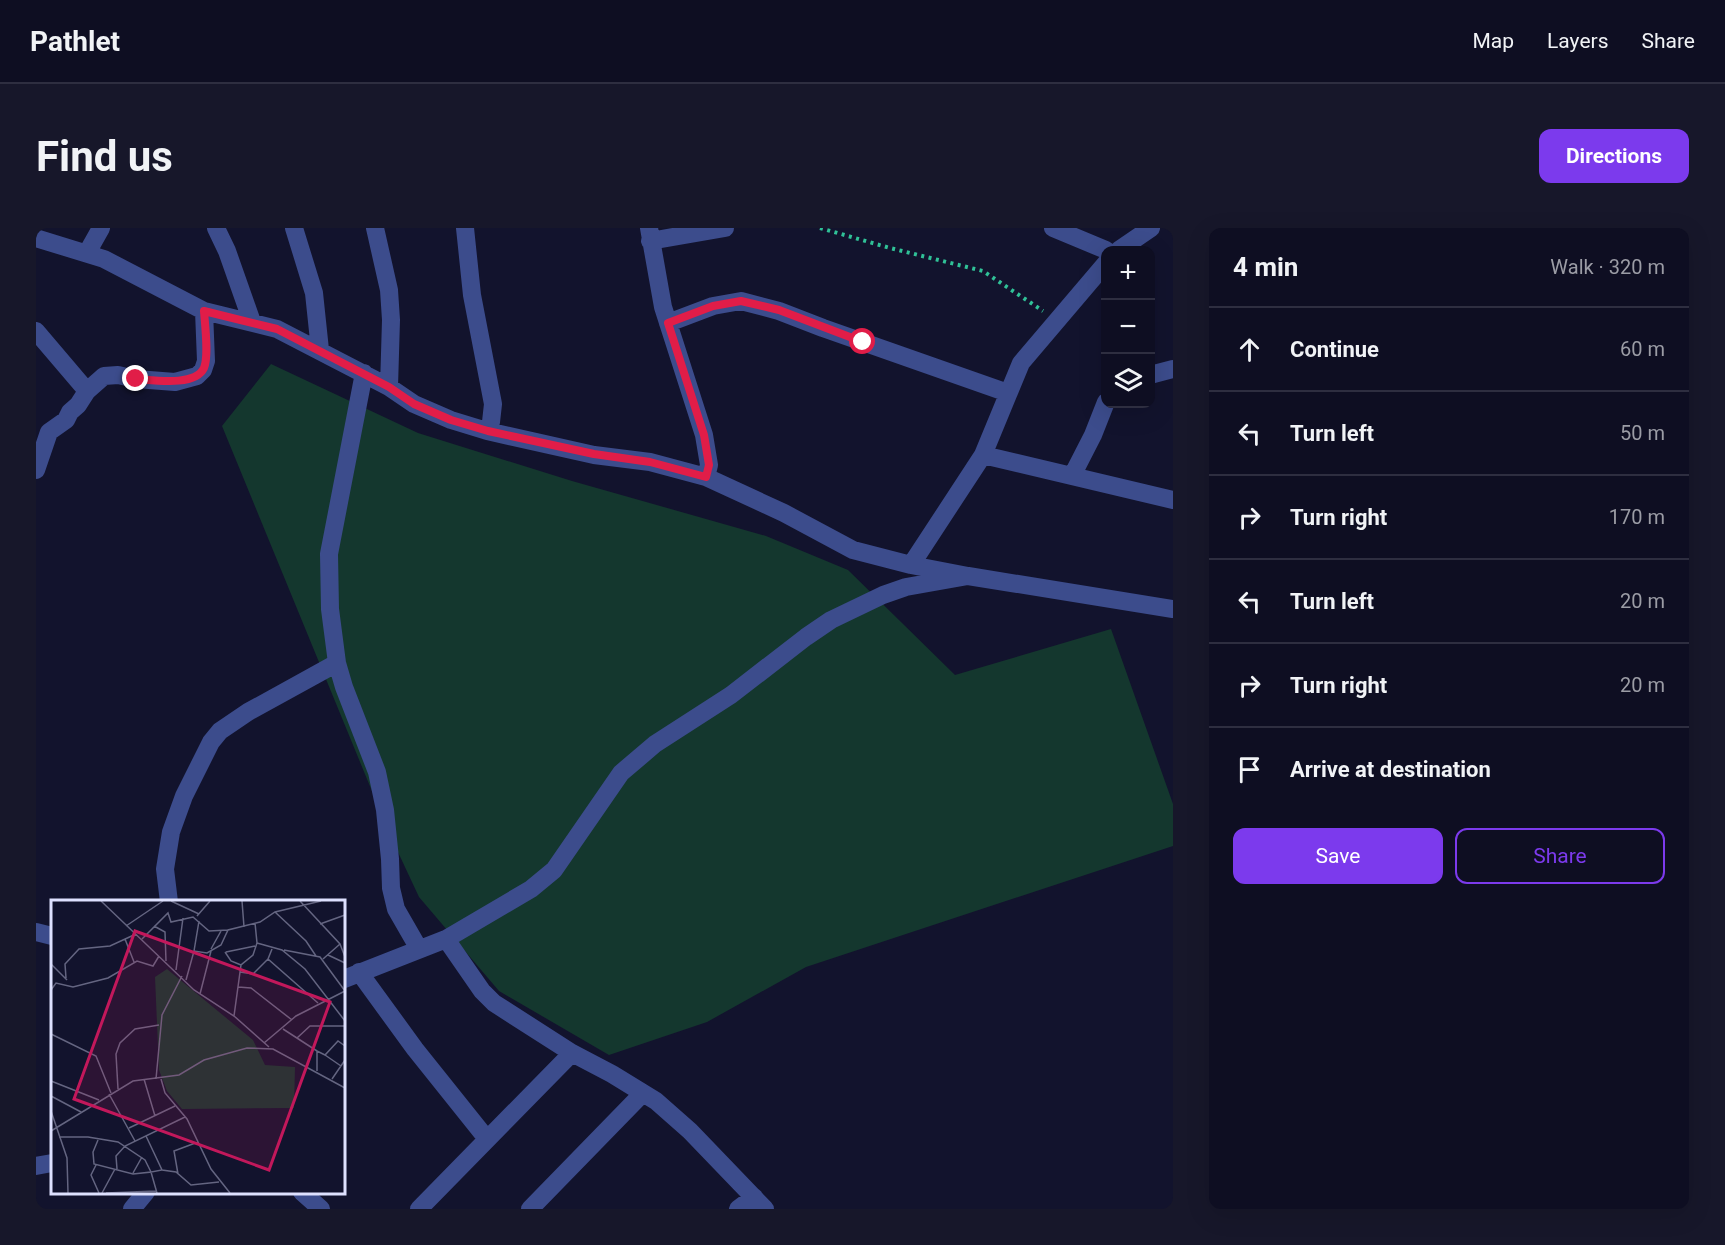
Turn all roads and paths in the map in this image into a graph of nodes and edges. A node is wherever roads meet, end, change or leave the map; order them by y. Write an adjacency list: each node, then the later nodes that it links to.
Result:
1 (101, 228): 14 (street)
2 (216, 228): 18 (street)
3 (294, 228): 21 (street)
4 (375, 228): 25 (street)
5 (465, 228): 29 (street)
6 (725, 228): 10 (street)
7 (820, 228): 17 (path)
8 (1053, 228): 13 (street)
9 (1151, 228): 12 (street)
10 (650, 235): 19 (street)
11 (39, 244): 14 (street)
12 (1125, 246)
13 (1101, 248)
14 (87, 253): 16 (street)
15 (1101, 269): 17 (street)
16 (204, 311): 18 (street); 26 (street)
17 (1056, 320): 27 (street)
18 (252, 322): 21 (street)
19 (668, 323): 27 (street); 33 (street)
20 (36, 331): 26 (street)
21 (320, 350): 23 (street)
22 (1173, 369): 24 (street)
23 (364, 374): 25 (street); 38 (street)
24 (1155, 374)
25 (389, 387): 29 (street)
26 (87, 391): 31 (street)
27 (1008, 393): 30 (street)
28 (1104, 408): 32 (street)
29 (488, 431): 33 (street)
30 (983, 455): 32 (street); 35 (street)
31 (36, 471)
32 (1072, 476): 34 (street)
33 (706, 477): 35 (street)
34 (1173, 500)
35 (911, 565): 36 (street)
36 (968, 576): 37 (street); 42 (street)
37 (1173, 609)
38 (337, 663): 39 (street); 43 (street)
39 (169, 900)
40 (36, 932): 41 (street)
41 (51, 936)
42 (446, 939): 43 (street); 45 (street)
43 (419, 949): 44 (street)
44 (351, 975): 47 (street)
45 (572, 1053): 46 (street); 47 (street)
46 (643, 1093): 52 (street); 56 (street)
47 (487, 1139): 55 (street)
48 (51, 1163): 49 (street)
49 (36, 1166)
50 (144, 1194): 53 (street)
51 (304, 1194): 54 (street)
52 (760, 1203): 57 (street)
53 (132, 1209)
54 (321, 1209)
55 (418, 1209)
56 (530, 1209)
57 (738, 1209)

